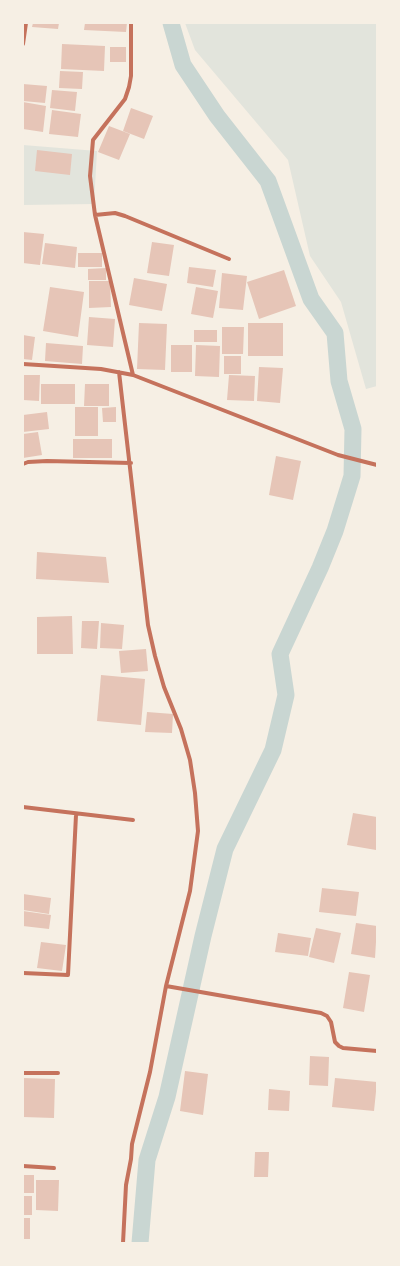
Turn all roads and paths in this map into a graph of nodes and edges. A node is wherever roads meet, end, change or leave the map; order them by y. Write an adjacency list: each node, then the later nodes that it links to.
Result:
1 (26, 23): 3 (street)
2 (131, 23): 4 (street)
3 (23, 44)
4 (95, 215): 5 (street); 8 (street)
5 (228, 259)
6 (23, 364): 7 (street)
7 (119, 372): 8 (street); 9 (street)
8 (133, 375): 11 (street)
9 (131, 463): 10 (street); 16 (street)
10 (23, 464)
11 (377, 465)
12 (23, 807): 13 (street)
13 (76, 815): 14 (street); 15 (street)
14 (132, 820)
15 (23, 973)
16 (166, 986): 17 (street); 22 (street)
17 (377, 1051)
18 (23, 1073): 19 (street)
19 (58, 1073)
20 (23, 1166): 21 (street)
21 (54, 1168)
22 (123, 1243)

